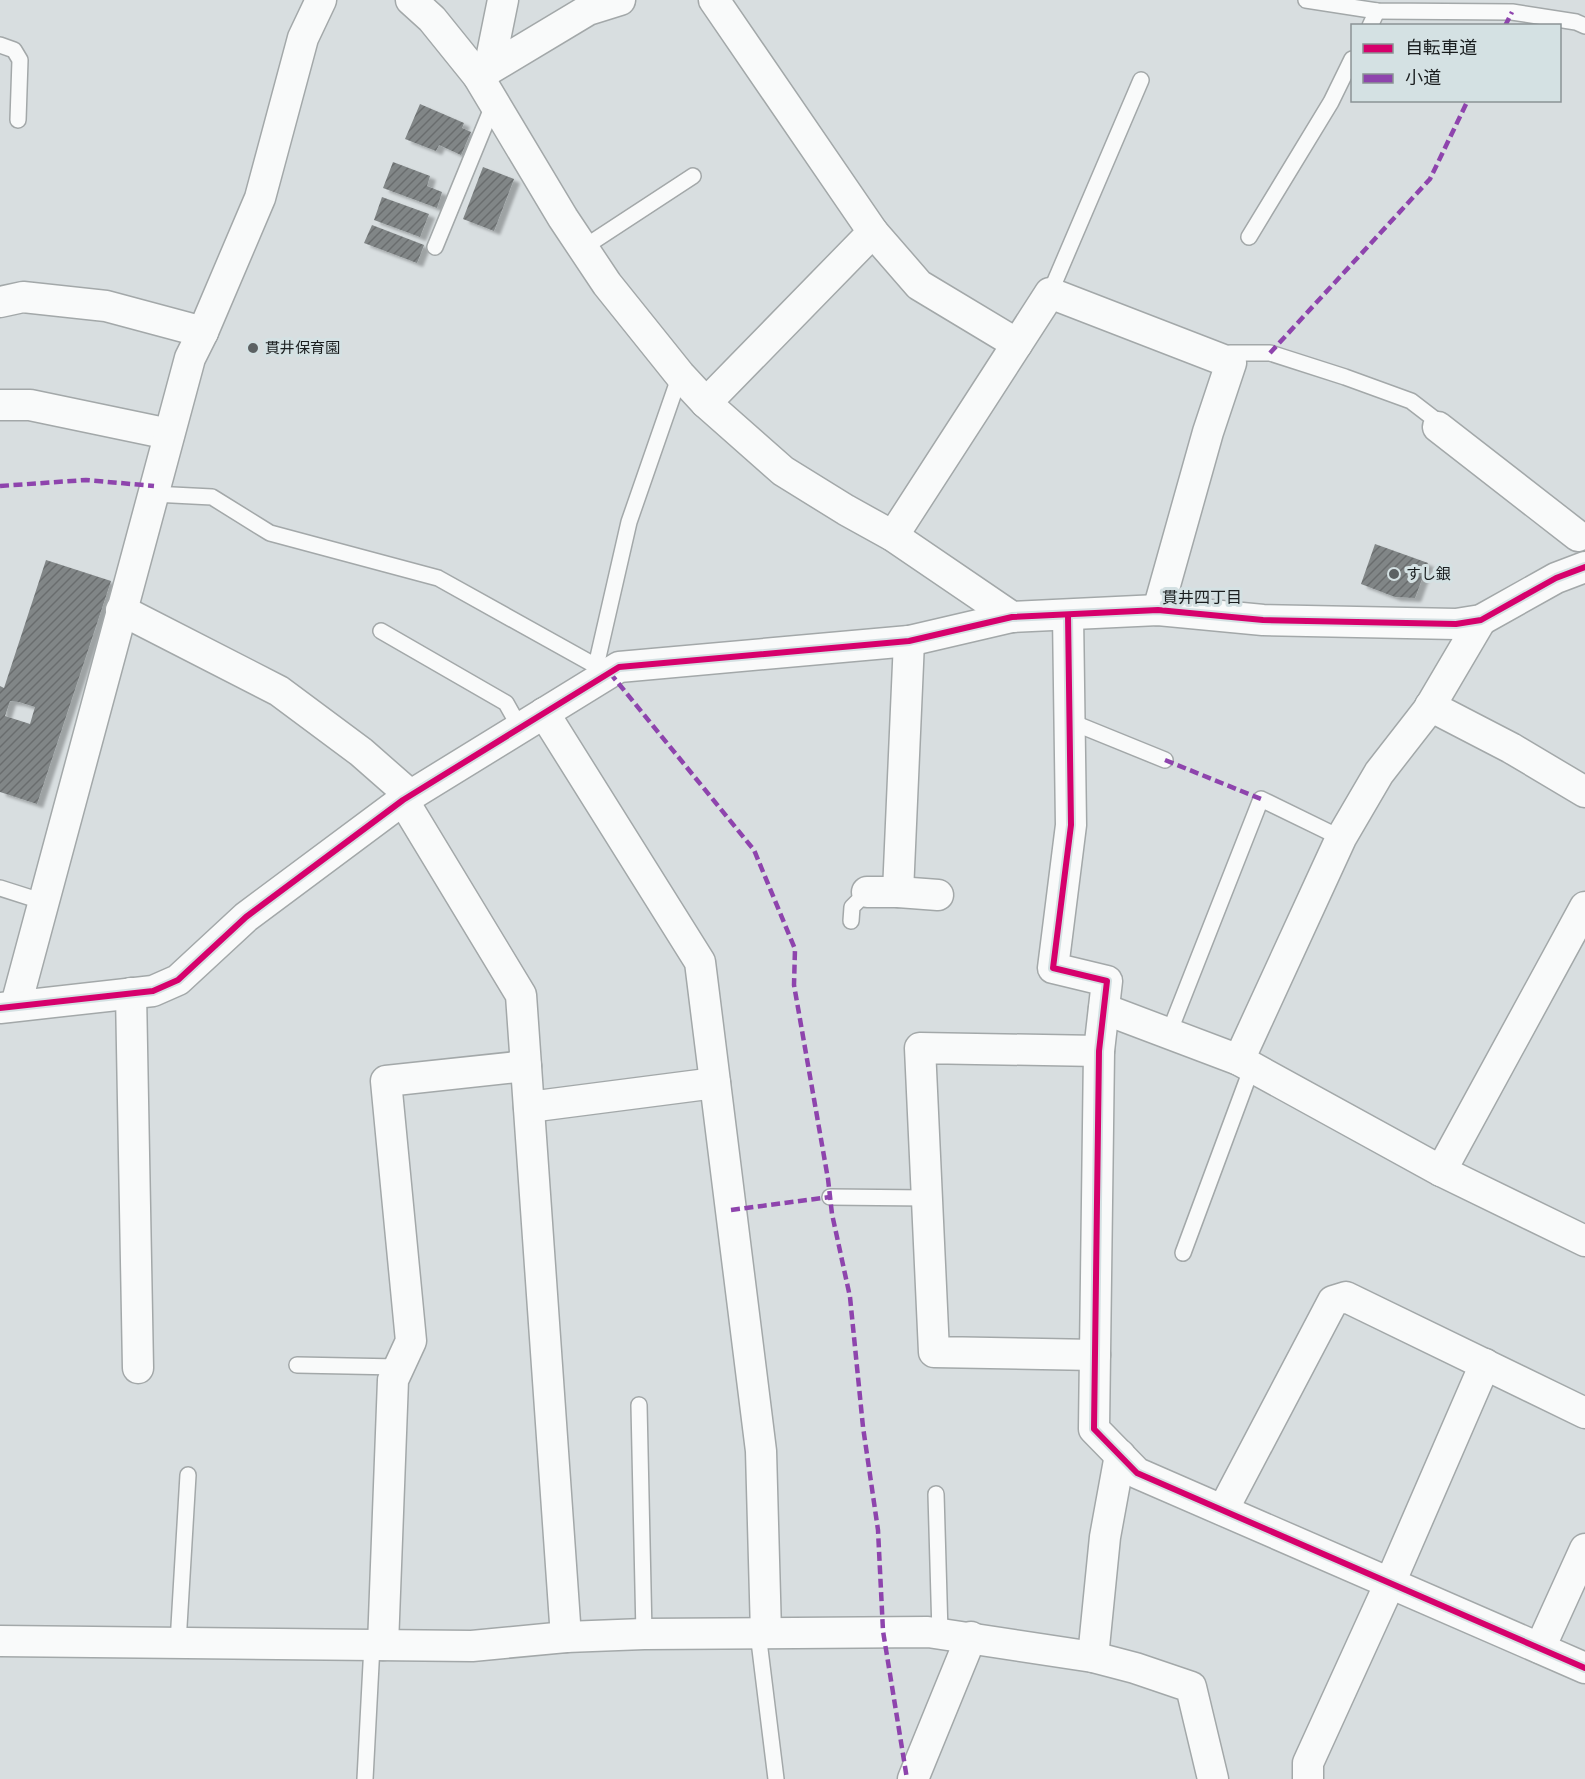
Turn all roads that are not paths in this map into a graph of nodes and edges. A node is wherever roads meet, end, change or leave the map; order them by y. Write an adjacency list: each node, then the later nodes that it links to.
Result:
1 (321, 0): 23 (street)
2 (411, 0): 12 (street)
3 (503, 0): 12 (street)
4 (620, 0): 12 (street)
5 (714, 0): 17 (street)
6 (1306, 0): 7 (lane)
7 (1377, 11): 8 (lane); 9 (lane)
8 (1371, 24)
9 (1585, 26)
10 (0, 45): 15 (lane)
11 (1351, 63): 18 (lane)
12 (484, 73): 14 (street)
13 (1141, 80): 21 (lane)
14 (495, 104): 19 (lane); 20 (street)
15 (18, 120)
16 (693, 176): 20 (lane)
17 (873, 232): 24 (street); 27 (street)
18 (1250, 237)
19 (435, 247)
20 (583, 248): 26 (street)
21 (1050, 293): 24 (street); 25 (street)
22 (0, 302): 23 (street)
23 (203, 332): 30 (street)
24 (1017, 344): 33 (street)
25 (1225, 361): 29 (lane); 37 (street)
26 (680, 375): 27 (street); 43 (lane)
27 (706, 403): 33 (street)
28 (0, 405): 30 (street)
29 (1438, 427): 32 (street)
30 (169, 434): 31 (street)
31 (153, 494): 36 (street); 43 (lane)
32 (1582, 529): 35 (street)
33 (893, 536): 39 (street)
34 (1585, 567): 35 (street)
35 (1556, 578): 40 (street)
36 (121, 610): 49 (street); 55 (street)
37 (1158, 610): 38 (street); 40 (street)
38 (1068, 615): 39 (street); 46 (street)
39 (1012, 617): 42 (street)
40 (1481, 620): 44 (street)
41 (381, 631): 45 (lane)
42 (909, 641): 43 (street); 53 (street)
43 (600, 671): 45 (street)
44 (1430, 706): 48 (street); 50 (street)
45 (532, 721): 49 (street); 65 (street)
46 (1069, 721): 47 (lane); 60 (street)
47 (1165, 760)
48 (1585, 792)
49 (407, 797): 58 (street); 64 (street)
50 (1341, 838): 61 (lane); 63 (street)
51 (0, 888): 55 (lane)
52 (867, 892): 53 (street); 57 (lane)
53 (898, 892): 54 (street)
54 (938, 895)
55 (44, 902): 59 (street)
56 (1585, 907): 67 (street)
57 (851, 921)
58 (131, 993): 59 (street); 76 (street)
59 (8, 1007)
60 (1104, 1009): 61 (street); 62 (street)
61 (1169, 1033): 63 (street)
62 (1099, 1051): 69 (street); 72 (street)
63 (1245, 1063): 67 (street); 71 (lane)
64 (526, 1066): 66 (street); 75 (street)
65 (715, 1083): 66 (street); 85 (street)
66 (529, 1107): 88 (street)
67 (1441, 1171): 70 (street)
68 (830, 1197): 69 (lane)
69 (927, 1198): 72 (street)
70 (1585, 1241)
71 (1184, 1253)
72 (1095, 1354): 79 (street)
73 (1485, 1364): 78 (street); 82 (street); 84 (street)
74 (297, 1365): 75 (lane)
75 (398, 1367): 92 (street)
76 (138, 1368)
77 (639, 1405): 87 (lane)
78 (1585, 1413)
79 (1120, 1455): 82 (street); 94 (street)
80 (188, 1475): 91 (lane)
81 (936, 1494): 86 (lane)
82 (1223, 1510): 84 (street)
83 (1585, 1549): 93 (street)
84 (1390, 1583): 93 (street); 100 (street)
85 (762, 1633): 86 (street); 87 (street); 97 (lane)
86 (940, 1633): 89 (street)
87 (644, 1634): 88 (street)
88 (566, 1637): 92 (street)
89 (971, 1637): 94 (street); 98 (street)
90 (0, 1641): 91 (street)
91 (178, 1643): 92 (street)
92 (378, 1645): 96 (lane)
93 (1540, 1648): 95 (street)
94 (1093, 1657): 99 (street)
95 (1585, 1668)
96 (365, 1779)
97 (776, 1779)
98 (913, 1779)
99 (1214, 1779)
100 (1308, 1779)

